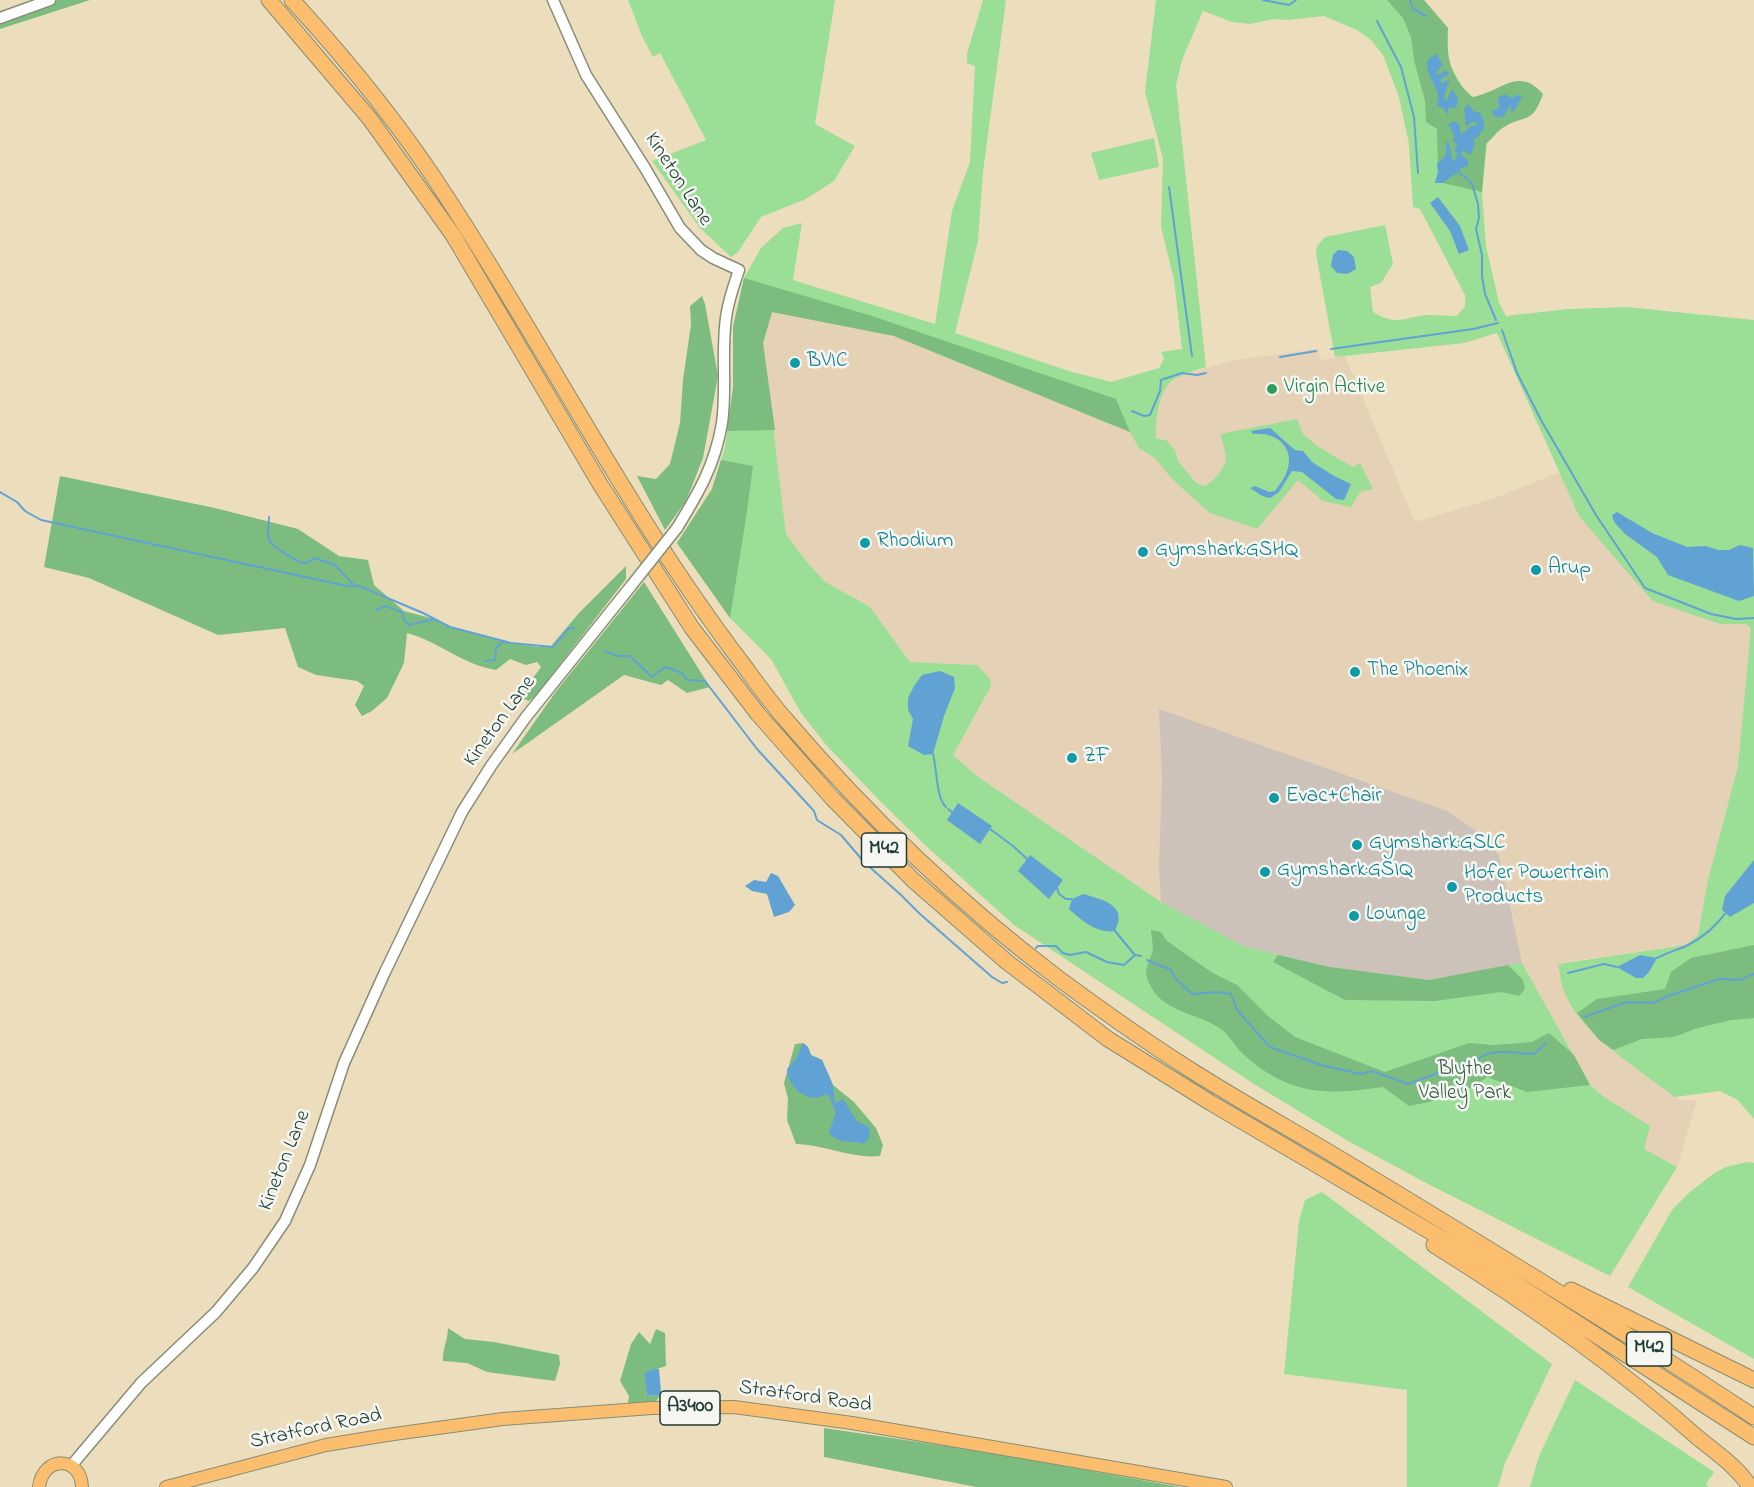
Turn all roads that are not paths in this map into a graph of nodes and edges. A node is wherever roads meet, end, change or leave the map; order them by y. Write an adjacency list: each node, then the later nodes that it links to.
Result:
1 (50, 0): 5 (street)
2 (269, 0): 6 (highway, M42)
3 (292, 0): 7 (highway, M42)
4 (553, 0): 11 (street, Kineton Lane, bridge)
5 (0, 18)
6 (1298, 1154): 10 (highway, M42); 16 (highway)
7 (1542, 1282): 8 (highway); 9 (highway, M42)
8 (1754, 1380)
9 (1754, 1417)
10 (1754, 1437)
11 (71, 1466): 12 (main road); 13 (main road)
12 (39, 1487)
13 (82, 1487)
14 (166, 1487): 15 (main road, Stratford Road / A3400)
15 (1226, 1487)
16 (1750, 1487)

